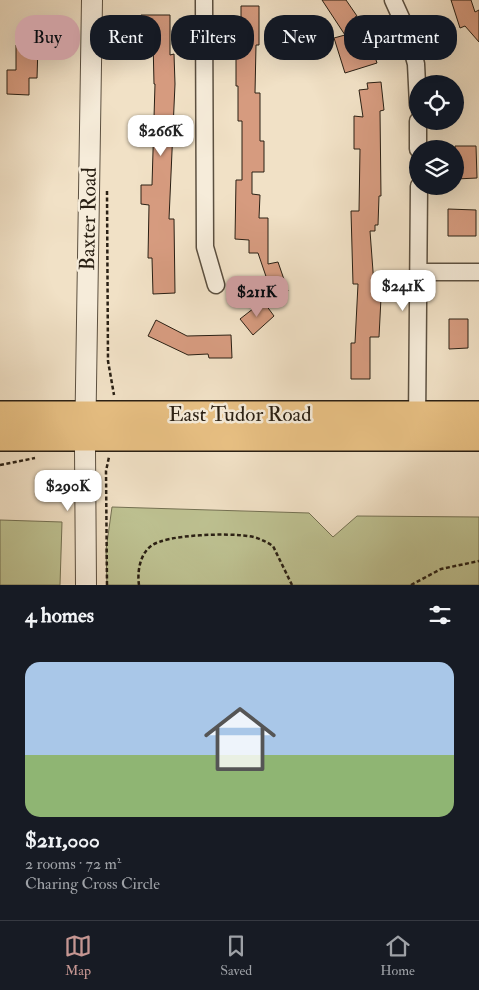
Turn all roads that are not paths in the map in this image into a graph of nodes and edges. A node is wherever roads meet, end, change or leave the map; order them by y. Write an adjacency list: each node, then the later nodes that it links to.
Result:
1 (92, 0): 10 (street, Baxter Road)
2 (204, 0): 8 (street)
3 (393, 0): 4 (street)
4 (417, 75)
5 (418, 195): 6 (street)
6 (420, 272): 7 (street); 12 (street)
7 (479, 272)
8 (216, 285)
9 (0, 414): 10 (main road, East Tudor Road)
10 (86, 414): 12 (main road, East Tudor Road); 14 (street, Baxter Road)
11 (479, 414): 12 (main road, East Tudor Road)
12 (417, 426): 14 (main road, East Tudor Road); 15 (main road, East Tudor Road)
13 (0, 438): 14 (main road, East Tudor Road)
14 (86, 438): 16 (street, Baxter Road)
15 (479, 438)
16 (86, 585)

